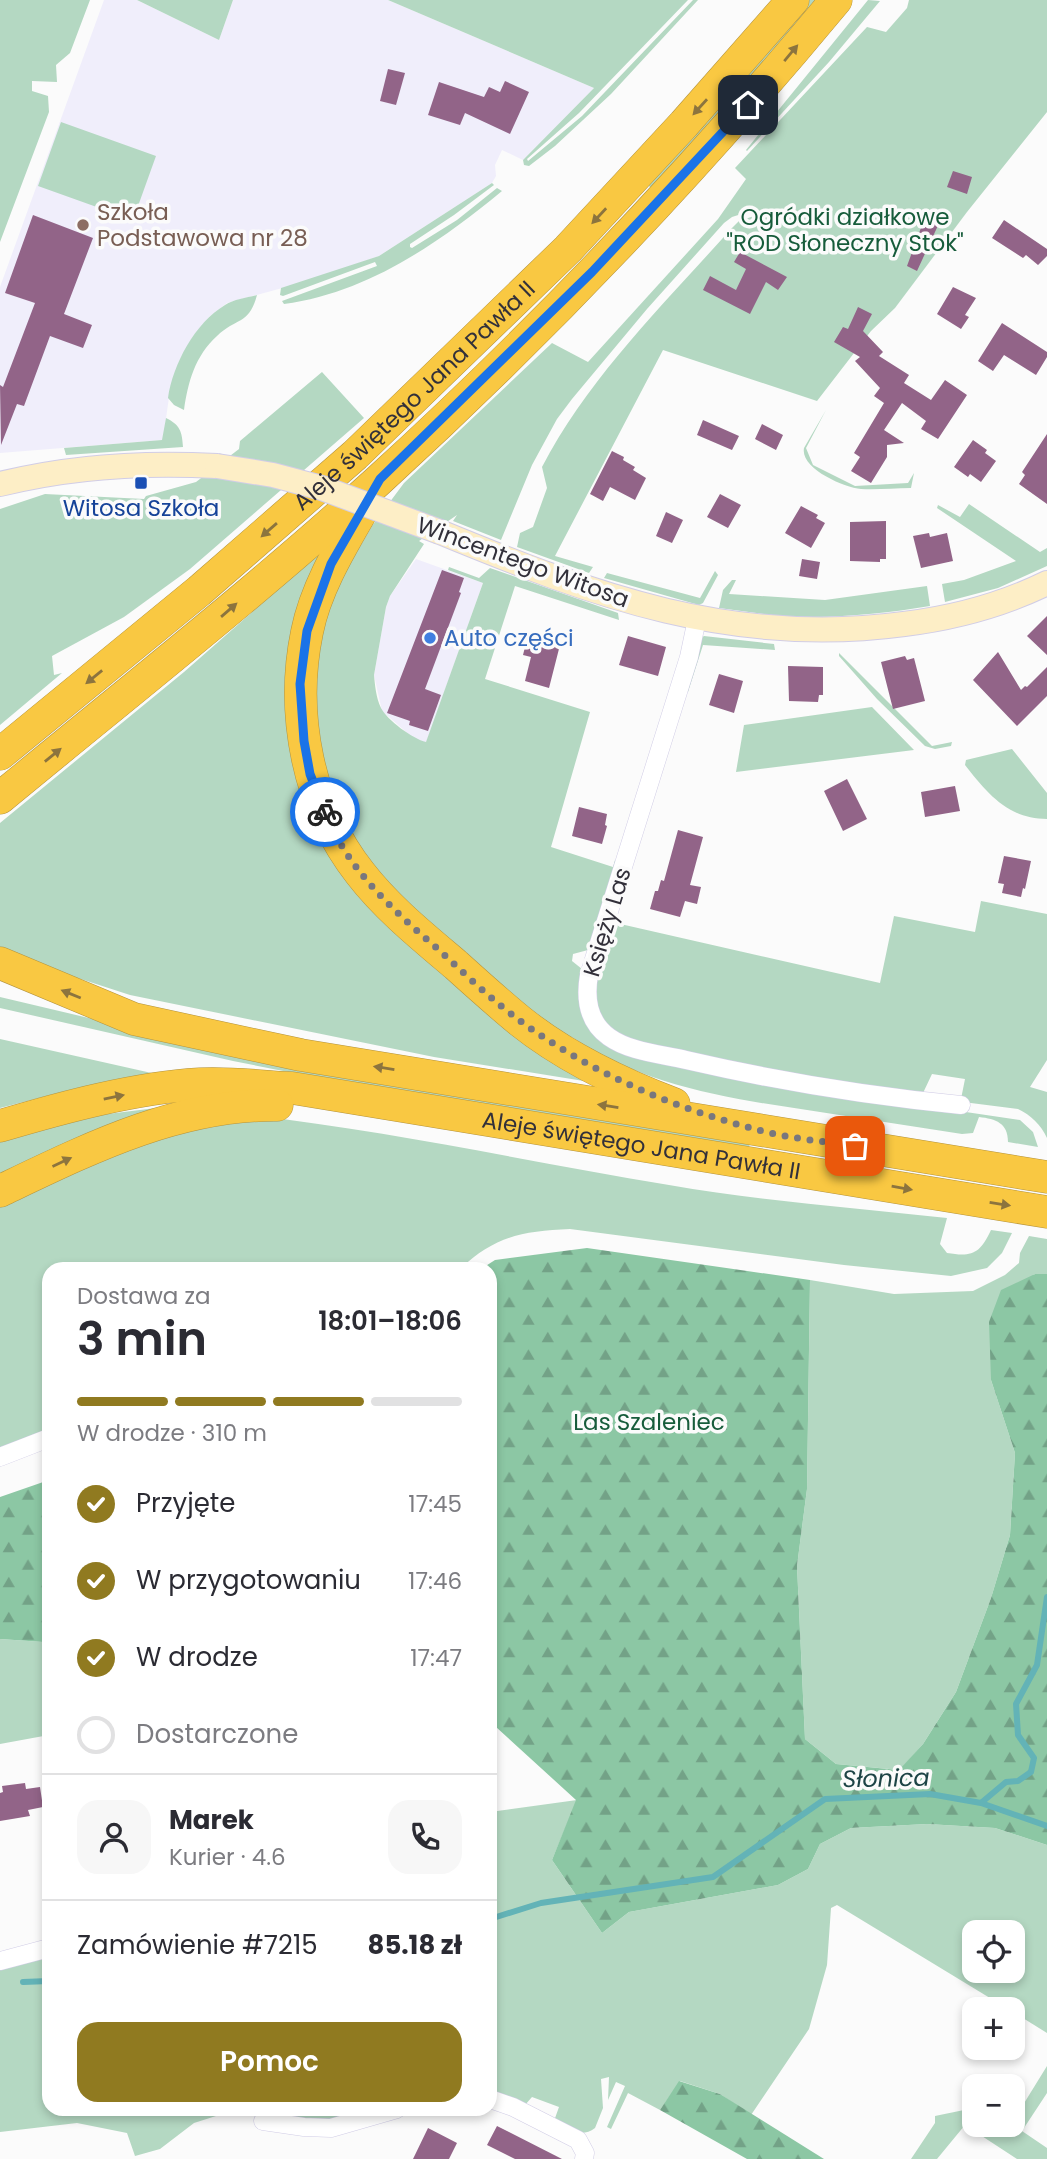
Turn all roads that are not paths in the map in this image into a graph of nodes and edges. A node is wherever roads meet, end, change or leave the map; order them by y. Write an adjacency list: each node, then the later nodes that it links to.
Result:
1 (793, 0): 7 (highway, Aleje świętego Jana Pawła II, one-way to 7)
2 (836, 0): 3 (highway, Aleje świętego Jana Pawła II, one-way to 2)
3 (380, 479): 8 (highway, one-way to 3); 13 (highway)
4 (0, 484): 6 (street, Wincentego Witosa, bridge)
5 (1047, 583): 6 (street, Wincentego Witosa)
6 (697, 619): 10 (street, Księży Las)
7 (0, 754)
8 (0, 798)
9 (0, 963): 13 (highway, one-way to 9)
10 (961, 1105)
11 (444, 1114): 12 (highway, one-way to 11); 15 (highway, one-way to 11); 16 (highway, Aleje świętego Jana Pawła II, one-way to 16)
12 (0, 1126)
13 (772, 1133): 14 (highway, Aleje świętego Jana Pawła II)
14 (1047, 1177)
15 (0, 1191)
16 (1047, 1212)
17 (42, 1441): 18 (street)
18 (0, 1457)
19 (42, 1950): 20 (street)
20 (0, 1961)
21 (497, 2101): 24 (street)
22 (373, 2116): 23 (street)
23 (263, 2121)
24 (584, 2159)

